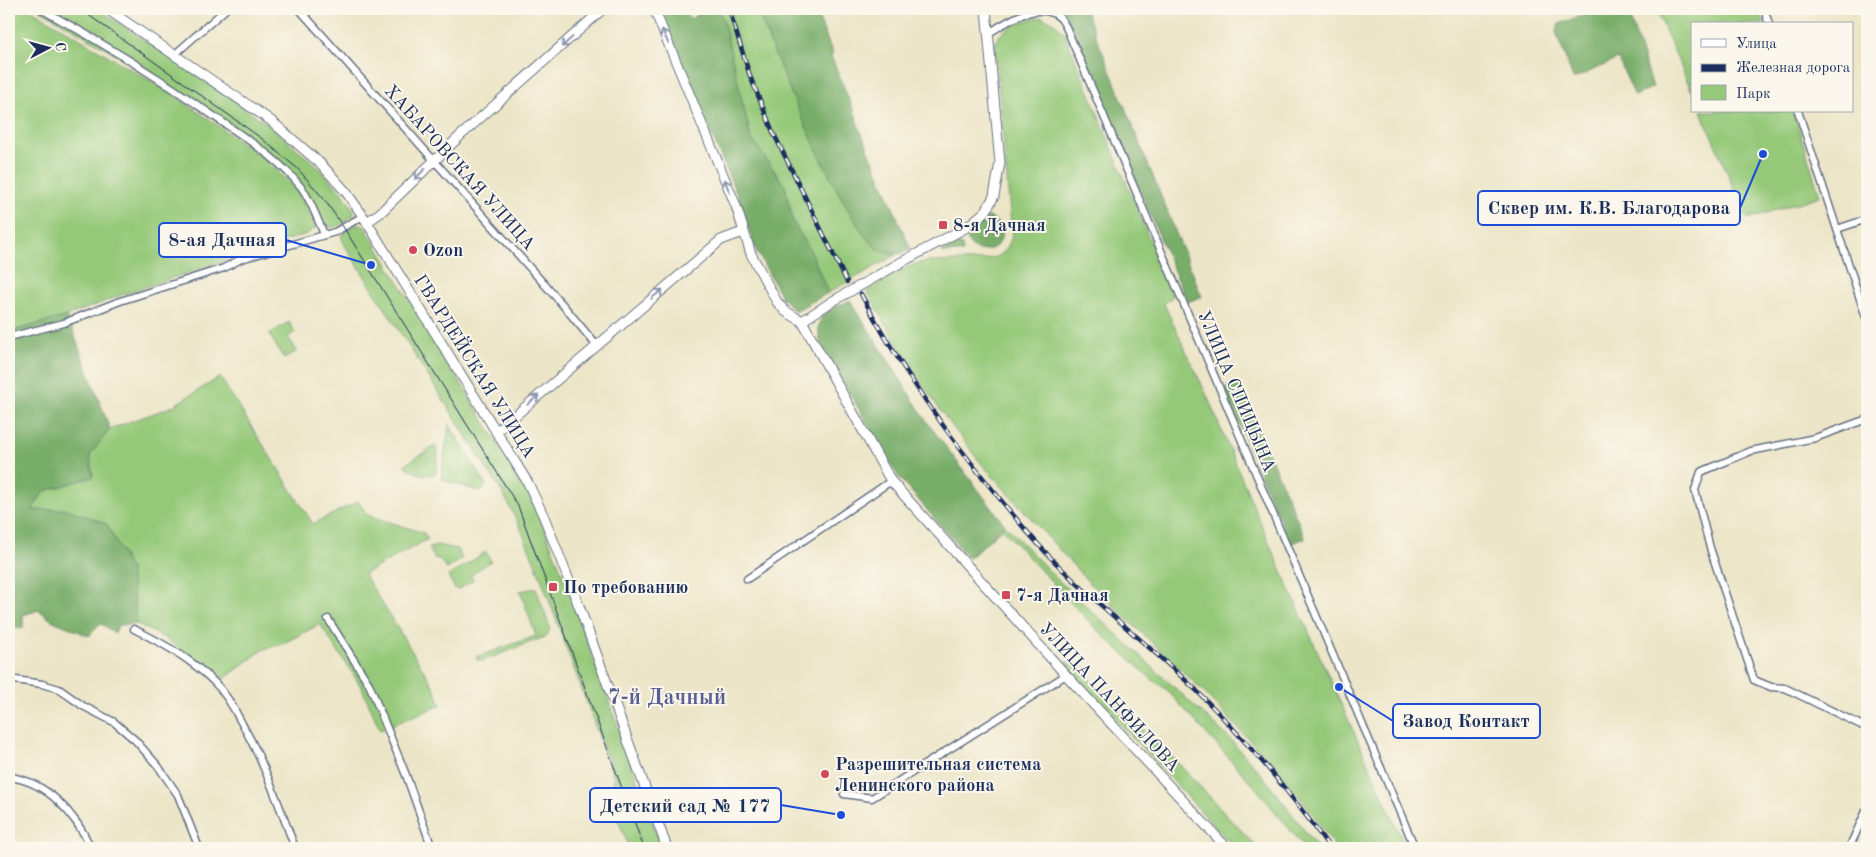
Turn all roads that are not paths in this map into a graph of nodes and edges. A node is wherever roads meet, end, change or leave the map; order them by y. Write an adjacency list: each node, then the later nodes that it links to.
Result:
1 (40, 9): 18 (street)
2 (107, 9): 11 (main road, ГВАРДЕЙСКАЯ УЛИЦА)
3 (226, 9): 11 (street)
4 (299, 9): 13 (street, ХАБАРОВСКАЯ УЛИЦА)
5 (603, 9): 13 (main road, one-way to 13)
6 (654, 9): 17 (main road, one-way to 6)
7 (986, 9): 10 (main road)
8 (1764, 9): 9 (street)
9 (1768, 22)
10 (989, 33): 20 (main road, bridge); 41 (street, УЛИЦА СПИЦЫНА)
11 (174, 55): 14 (main road, ГВАРДЕЙСКАЯ УЛИЦА)
12 (1798, 112): 16 (street)
13 (434, 161): 14 (main road, one-way to 14); 22 (street, ХАБАРОВСКАЯ УЛИЦА)
14 (365, 219): 18 (street); 24 (main road, ГВАРДЕЙСКАЯ УЛИЦА)
15 (1867, 219): 16 (street)
16 (1837, 229): 19 (street)
17 (742, 232): 20 (main road); 22 (main road, one-way to 17)
18 (324, 234): 21 (street)
19 (1867, 320)
20 (802, 321): 25 (main road, УЛИЦА ПАНФИЛОВА)
21 (9, 337)
22 (597, 346): 24 (main road, one-way to 22)
23 (1867, 419): 31 (street)
24 (496, 432): 39 (main road, ГВАРДЕЙСКАЯ УЛИЦА)
25 (891, 481): 26 (street); 29 (main road, УЛИЦА ПАНФИЛОВА)
26 (747, 579)
27 (328, 619): 38 (street)
28 (134, 629): 37 (street)
29 (1066, 675): 33 (street); 40 (main road, УЛИЦА ПАНФИЛОВА)
30 (9, 679): 36 (street)
31 (1867, 728)
32 (9, 777): 35 (street)
33 (844, 794)
34 (1867, 809): 42 (street)
35 (92, 848)
36 (199, 848)
37 (295, 848)
38 (432, 848)
39 (667, 848)
40 (1227, 848)
41 (1415, 848)
42 (1849, 848)

